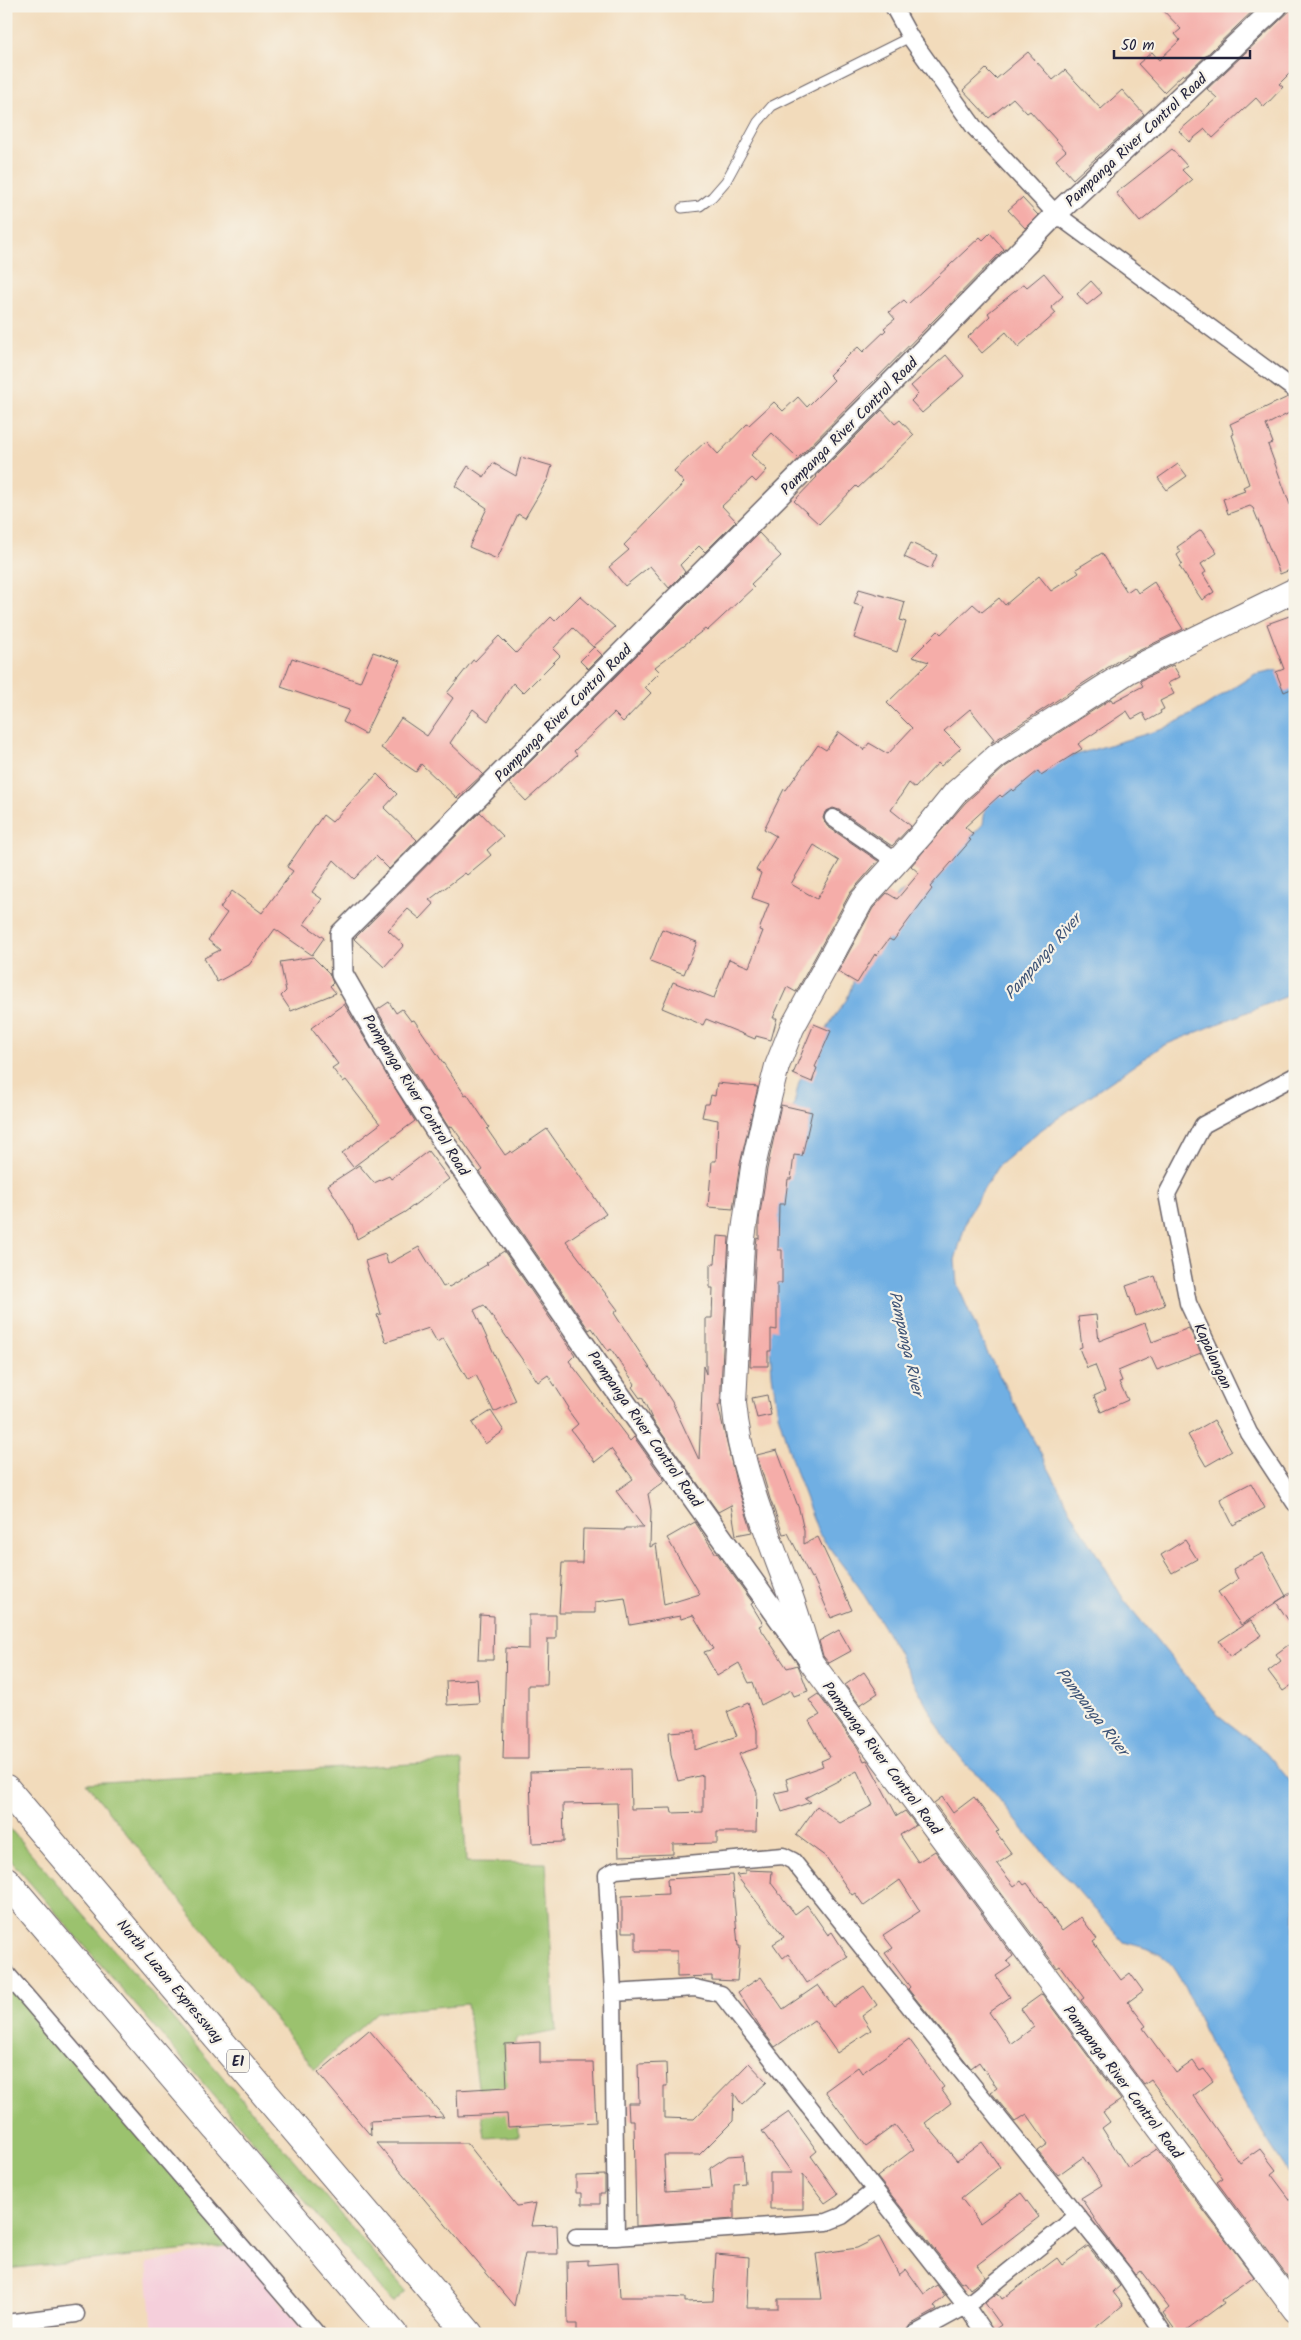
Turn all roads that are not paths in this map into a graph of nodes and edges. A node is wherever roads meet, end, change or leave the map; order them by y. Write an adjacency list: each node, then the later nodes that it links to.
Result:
1 (892, 6): 3 (street)
2 (1277, 6): 5 (street, Pampanga River Control Road)
3 (910, 37): 4 (lane); 5 (street)
4 (682, 208)
5 (1056, 214): 6 (street); 12 (street, Pampanga River Control Road)
6 (1295, 390)
7 (1295, 590): 9 (main road)
8 (833, 818): 9 (street)
9 (897, 862): 12 (main road)
10 (1295, 1076): 11 (street, Kapalangan)
11 (1295, 1503)
12 (811, 1662): 22 (main road, Pampanga River Control Road)
13 (6, 1789): 28 (highway, North Luzon Expressway / E1)
14 (6, 1881): 27 (highway)
15 (6, 1973): 26 (street)
16 (613, 1993): 17 (street); 18 (street); 20 (street)
17 (874, 2191): 20 (street); 21 (street)
18 (1076, 2217): 21 (street); 31 (street)
19 (576, 2237): 20 (street)
20 (616, 2237)
21 (966, 2306): 29 (street); 30 (street)
22 (1295, 2310)
23 (76, 2314): 25 (street)
24 (6, 2323): 25 (street)
25 (48, 2326)
26 (316, 2334)
27 (393, 2334)
28 (469, 2334)
29 (915, 2334)
30 (985, 2334)
31 (1164, 2334)

